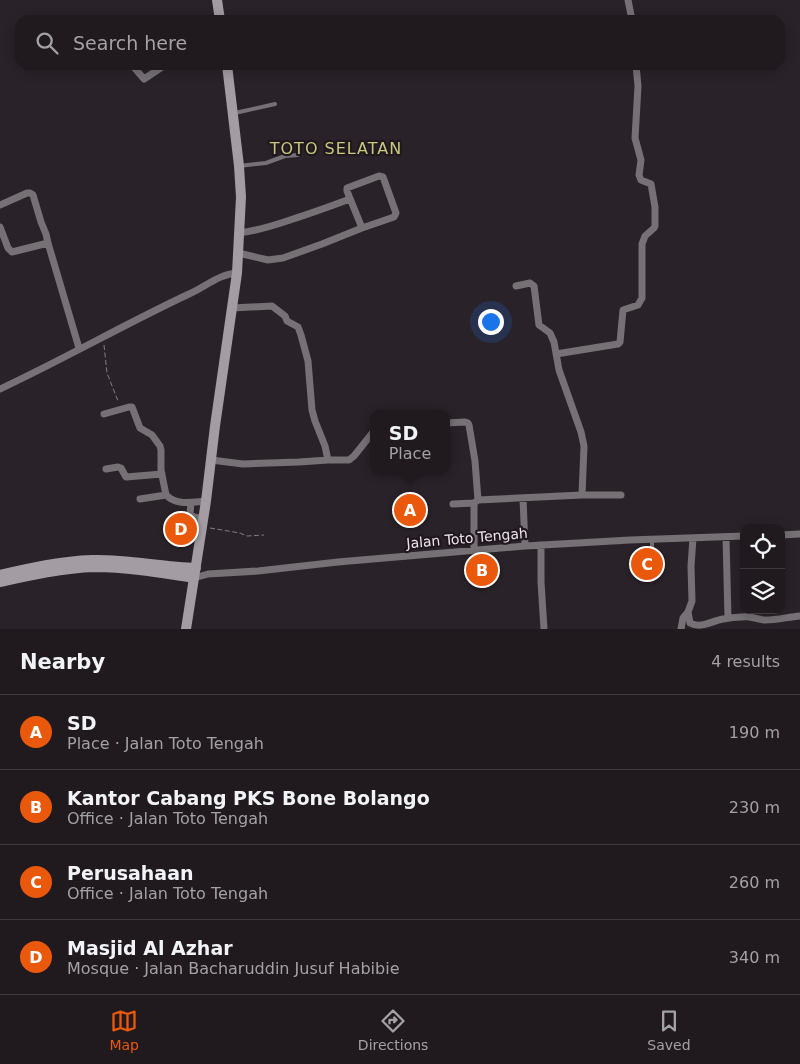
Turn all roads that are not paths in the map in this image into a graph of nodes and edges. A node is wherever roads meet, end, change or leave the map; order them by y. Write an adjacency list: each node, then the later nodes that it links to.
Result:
1 (218, 0): 3 (main road)
2 (628, 0): 4 (street)
3 (220, 15)
4 (631, 15)
5 (136, 70): 6 (street)
6 (158, 70)
7 (228, 70): 10 (main road)
8 (636, 70): 24 (street)
9 (275, 104): 10 (lane)
10 (232, 114): 12 (main road)
11 (298, 155): 12 (lane)
12 (239, 166): 17 (main road)
13 (350, 199): 16 (street); 16 (street); 17 (street)
14 (0, 205): 18 (street)
15 (0, 227): 18 (street)
16 (362, 228): 19 (street)
17 (239, 233): 19 (main road)
18 (48, 243): 23 (street)
19 (238, 253): 20 (main road)
20 (237, 273): 22 (main road); 23 (street)
21 (516, 286): 24 (street)
22 (232, 308): 29 (main road); 30 (street)
23 (79, 348): 25 (street)
24 (556, 354): 34 (street)
25 (0, 389)
26 (104, 414): 32 (street)
27 (450, 423): 39 (street)
28 (370, 437): 30 (street)
29 (211, 460): 30 (street); 38 (main road)
30 (328, 460)
31 (106, 469): 32 (street)
32 (162, 474): 33 (street)
33 (166, 495): 37 (street); 40 (street)
34 (582, 495): 35 (street); 36 (street)
35 (621, 495)
36 (522, 498): 39 (street); 50 (street)
37 (140, 499)
38 (206, 501): 40 (street); 42 (main road)
39 (476, 501): 41 (street); 52 (street)
40 (191, 502): 42 (street)
41 (454, 504)
42 (202, 523): 54 (main road)
43 (800, 534): 44 (street)
44 (785, 535)
45 (740, 536): 46 (street, Jalan Toto Tengah)
46 (726, 537): 47 (street, Jalan Toto Tengah); 59 (street)
47 (693, 538): 48 (street, Jalan Toto Tengah); 57 (street)
48 (652, 539): 49 (street, Jalan Toto Tengah); 51 (lane)
49 (541, 545): 50 (street, Jalan Toto Tengah); 61 (street)
50 (525, 546): 52 (street, Jalan Toto Tengah)
51 (652, 548)
52 (474, 550): 54 (street, Jalan Toto Tengah)
53 (82, 565): 54 (main road); 55 (main road); 56 (main road)
54 (195, 573): 60 (main road)
55 (0, 575)
56 (0, 582)
57 (688, 612): 59 (street); 62 (street)
58 (800, 616): 59 (street)
59 (728, 618)
60 (186, 629)
61 (544, 629)
62 (681, 629)

